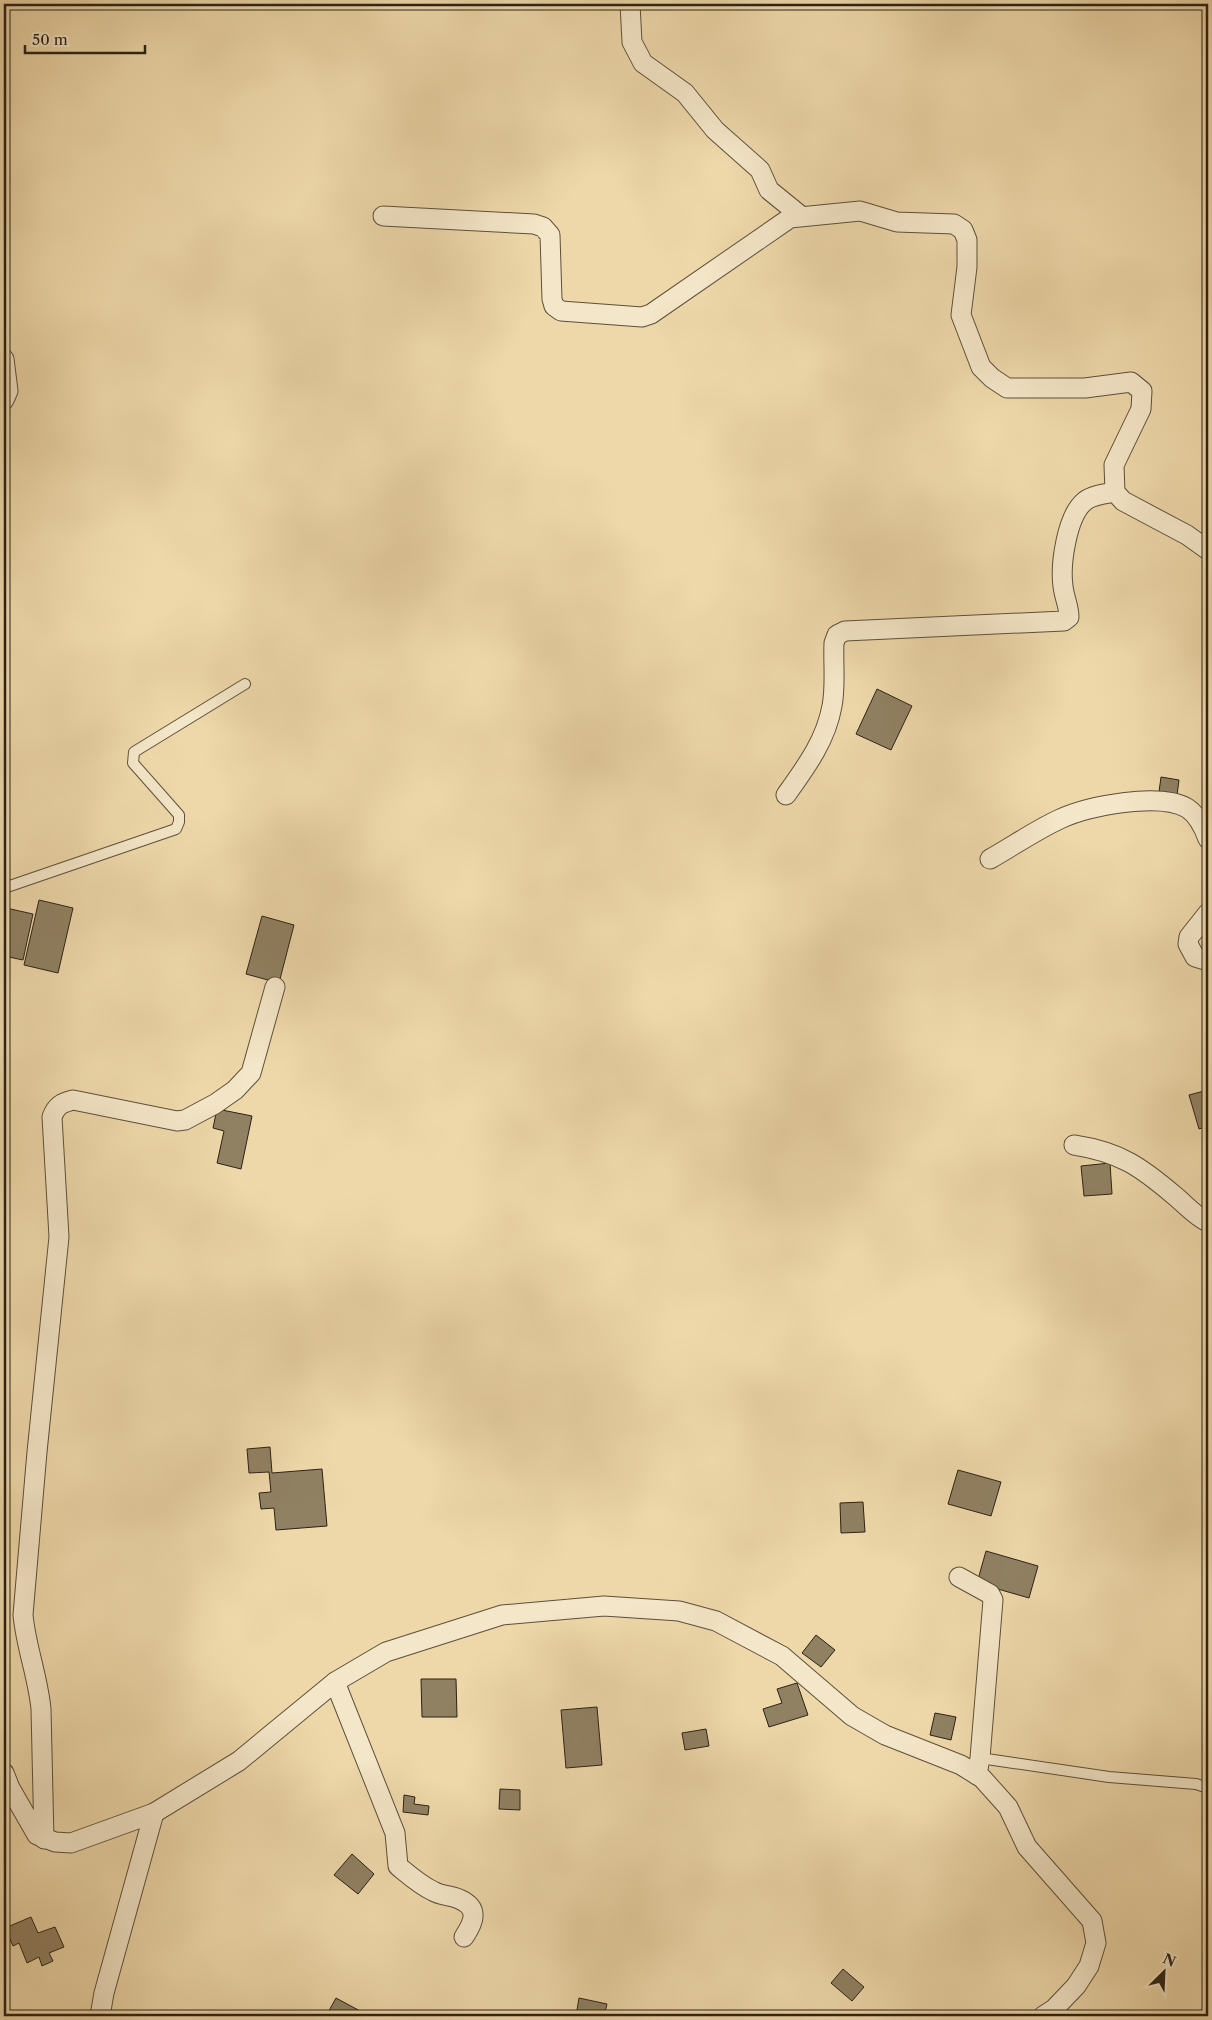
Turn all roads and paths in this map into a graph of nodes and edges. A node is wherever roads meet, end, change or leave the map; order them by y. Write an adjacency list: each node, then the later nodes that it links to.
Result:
1 (630, 4): 3 (street)
2 (383, 216): 3 (street)
3 (801, 216): 6 (street)
4 (4, 359): 5 (street)
5 (4, 400)
6 (1115, 492): 7 (street); 9 (street)
7 (1208, 550)
8 (245, 684): 12 (lane)
9 (786, 795)
10 (1208, 840): 11 (street)
11 (990, 859)
12 (4, 888)
13 (1208, 913): 14 (street)
14 (1208, 961)
15 (275, 987): 24 (street)
16 (1074, 1145): 17 (street)
17 (1208, 1222)
18 (959, 1577): 20 (street)
19 (335, 1682): 20 (street); 23 (street); 25 (street)
20 (979, 1767): 22 (lane); 27 (street)
21 (4, 1773): 24 (street)
22 (1208, 1788)
23 (154, 1814): 24 (street); 26 (street)
24 (44, 1839)
25 (464, 1937)
26 (100, 2016)
27 (1043, 2016)

